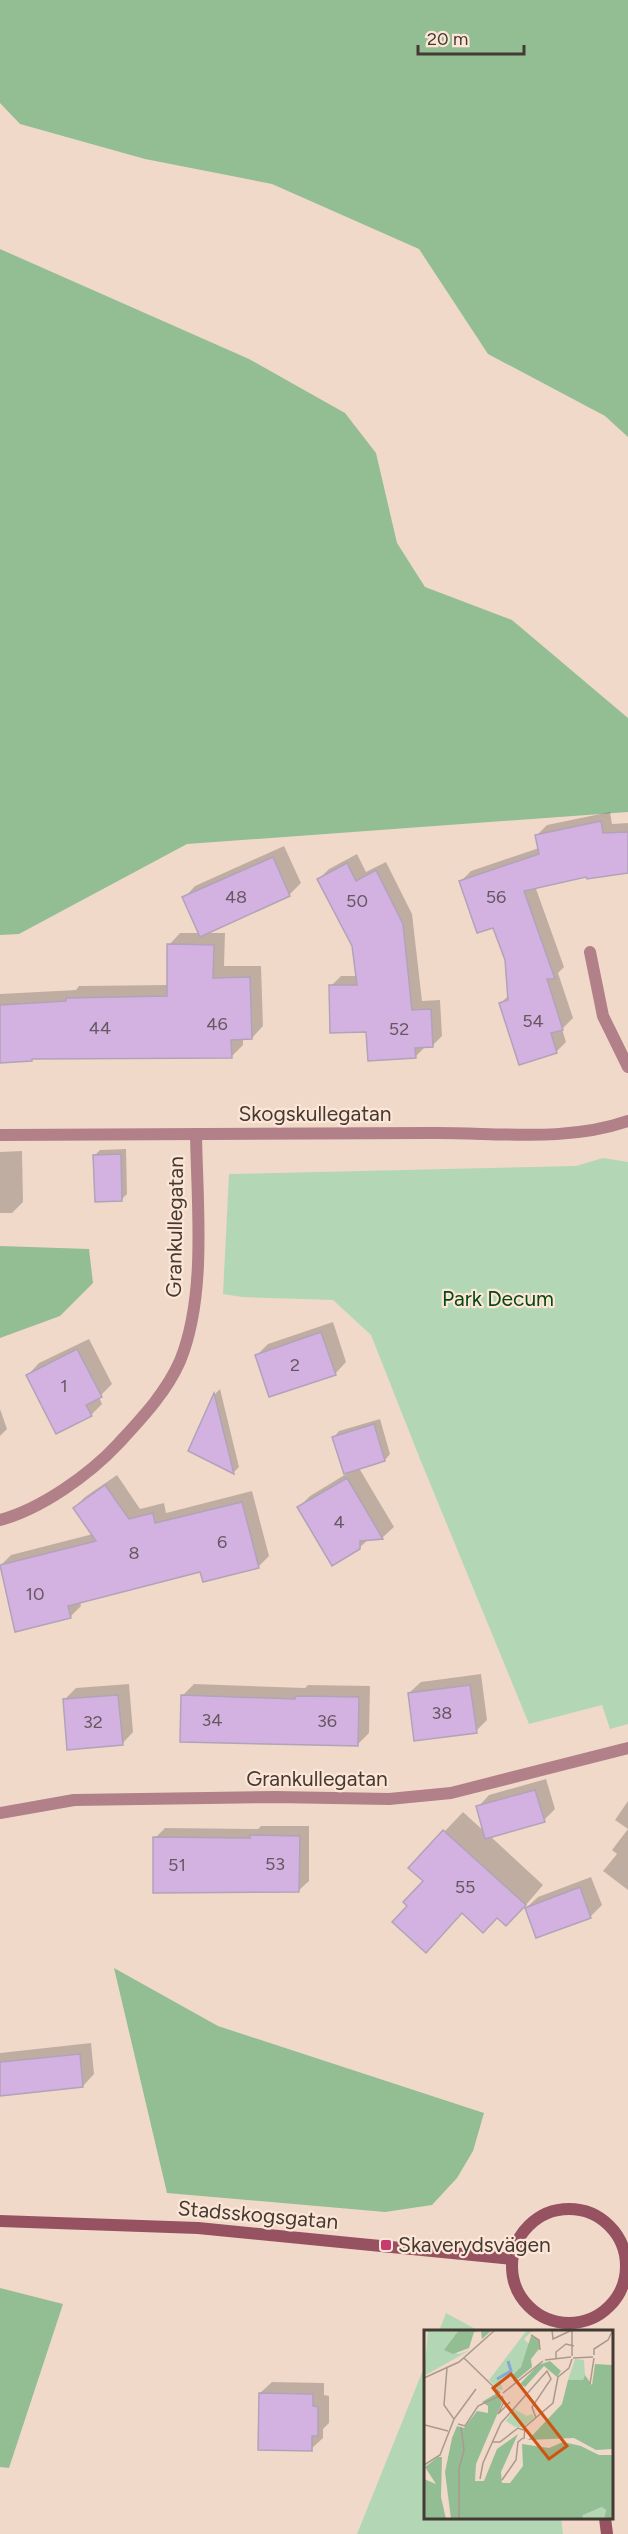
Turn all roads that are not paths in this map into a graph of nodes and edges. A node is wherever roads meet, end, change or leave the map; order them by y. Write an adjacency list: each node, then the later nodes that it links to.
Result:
1 (590, 952): 2 (street)
2 (628, 1067)
3 (628, 1121): 4 (street, Skogskullegatan)
4 (196, 1134): 5 (street, Skogskullegatan); 6 (street, Grankullegatan)
5 (0, 1135)
6 (0, 1520)
7 (628, 1748): 8 (street, Grankullegatan)
8 (0, 1813)
9 (0, 2221): 10 (street, Stadsskogsgatan)
10 (512, 2259): 11 (street); 12 (street)
11 (627, 2261): 12 (street)
12 (576, 2327)
13 (605, 2519): 14 (street)
14 (607, 2534)

